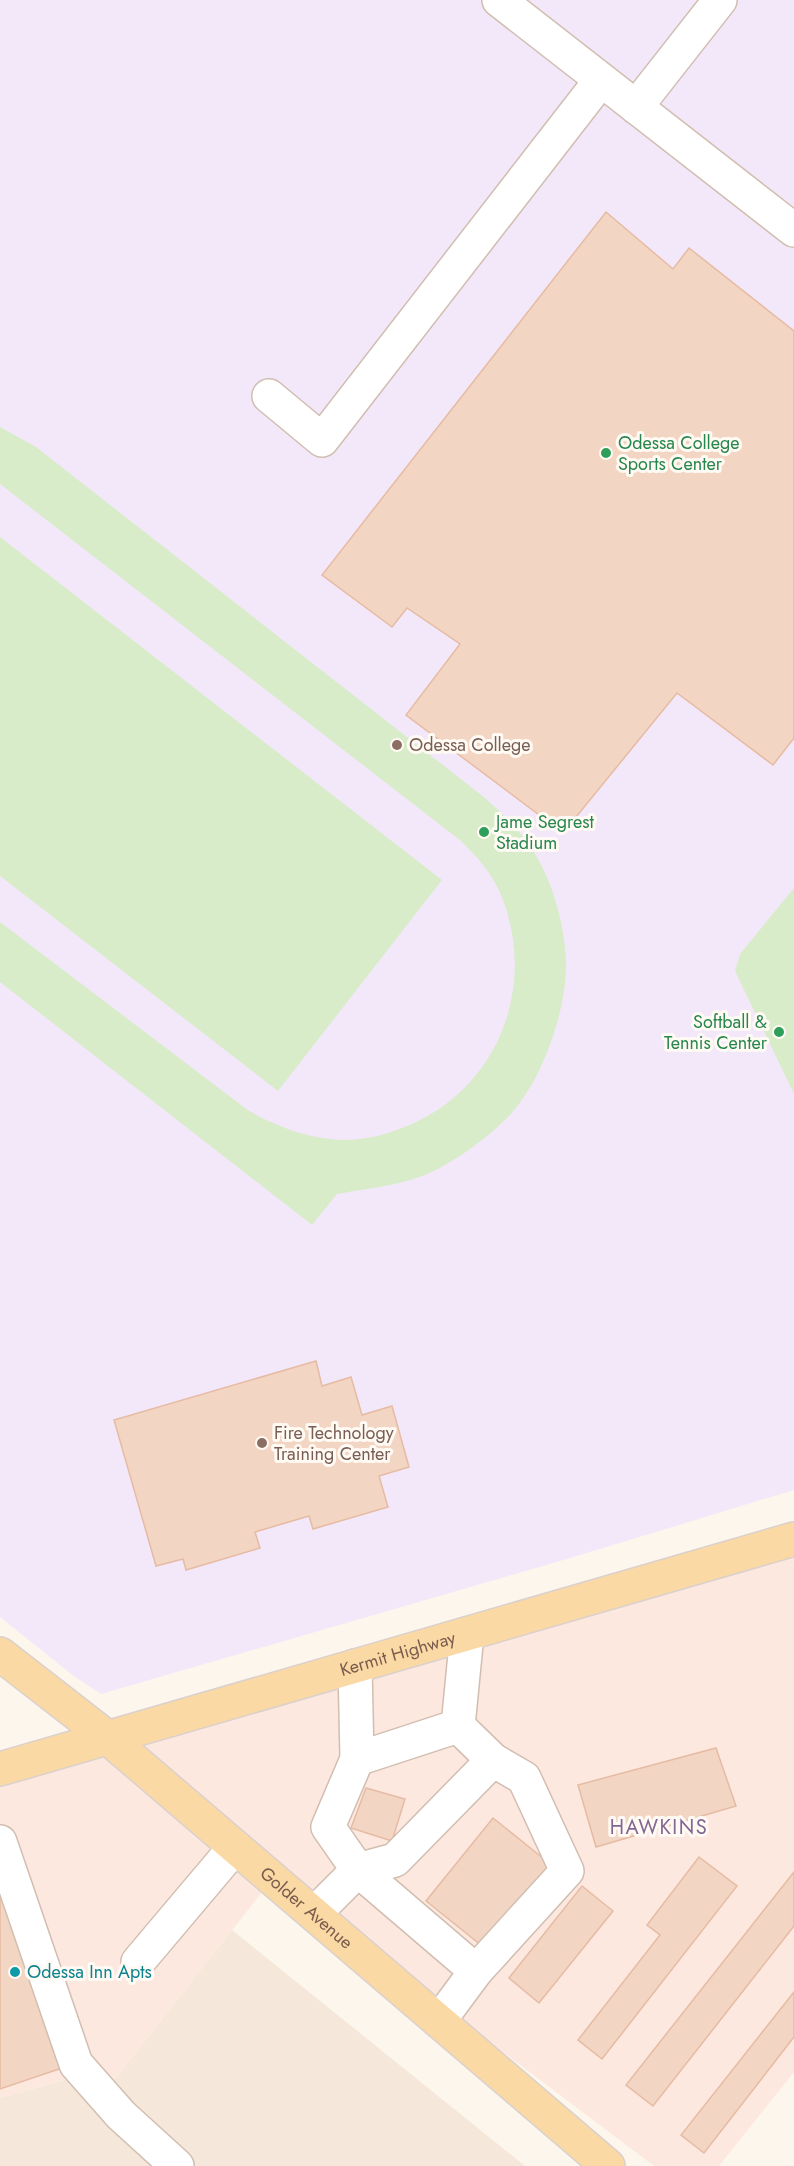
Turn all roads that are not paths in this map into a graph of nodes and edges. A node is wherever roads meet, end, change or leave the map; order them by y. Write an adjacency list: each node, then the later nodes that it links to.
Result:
1 (499, 0): 3 (street)
2 (720, 0): 4 (street)
3 (601, 80): 4 (street); 6 (street)
4 (636, 107): 5 (street)
5 (794, 230)
6 (269, 396)
7 (794, 1539): 8 (main road, Kermit Highway)
8 (467, 1634): 10 (main road, Kermit Highway); 11 (street)
9 (0, 1654): 12 (main road, Golder Avenue)
10 (355, 1666): 12 (main road, Kermit Highway); 13 (street)
11 (458, 1726): 13 (street); 14 (street)
12 (108, 1738): 15 (main road, Kermit Highway); 17 (main road, Golder Avenue)
13 (357, 1759): 18 (street)
14 (493, 1760): 18 (street); 21 (street)
15 (0, 1769)
16 (0, 1842): 23 (street)
17 (235, 1847): 19 (main road, Golder Avenue); 20 (street)
18 (358, 1870): 19 (street); 21 (street)
19 (314, 1914): 22 (main road, Golder Avenue)
20 (138, 1962)
21 (476, 1971): 22 (street)
22 (439, 2021): 24 (main road, Golder Avenue)
23 (177, 2166)
24 (608, 2166)

